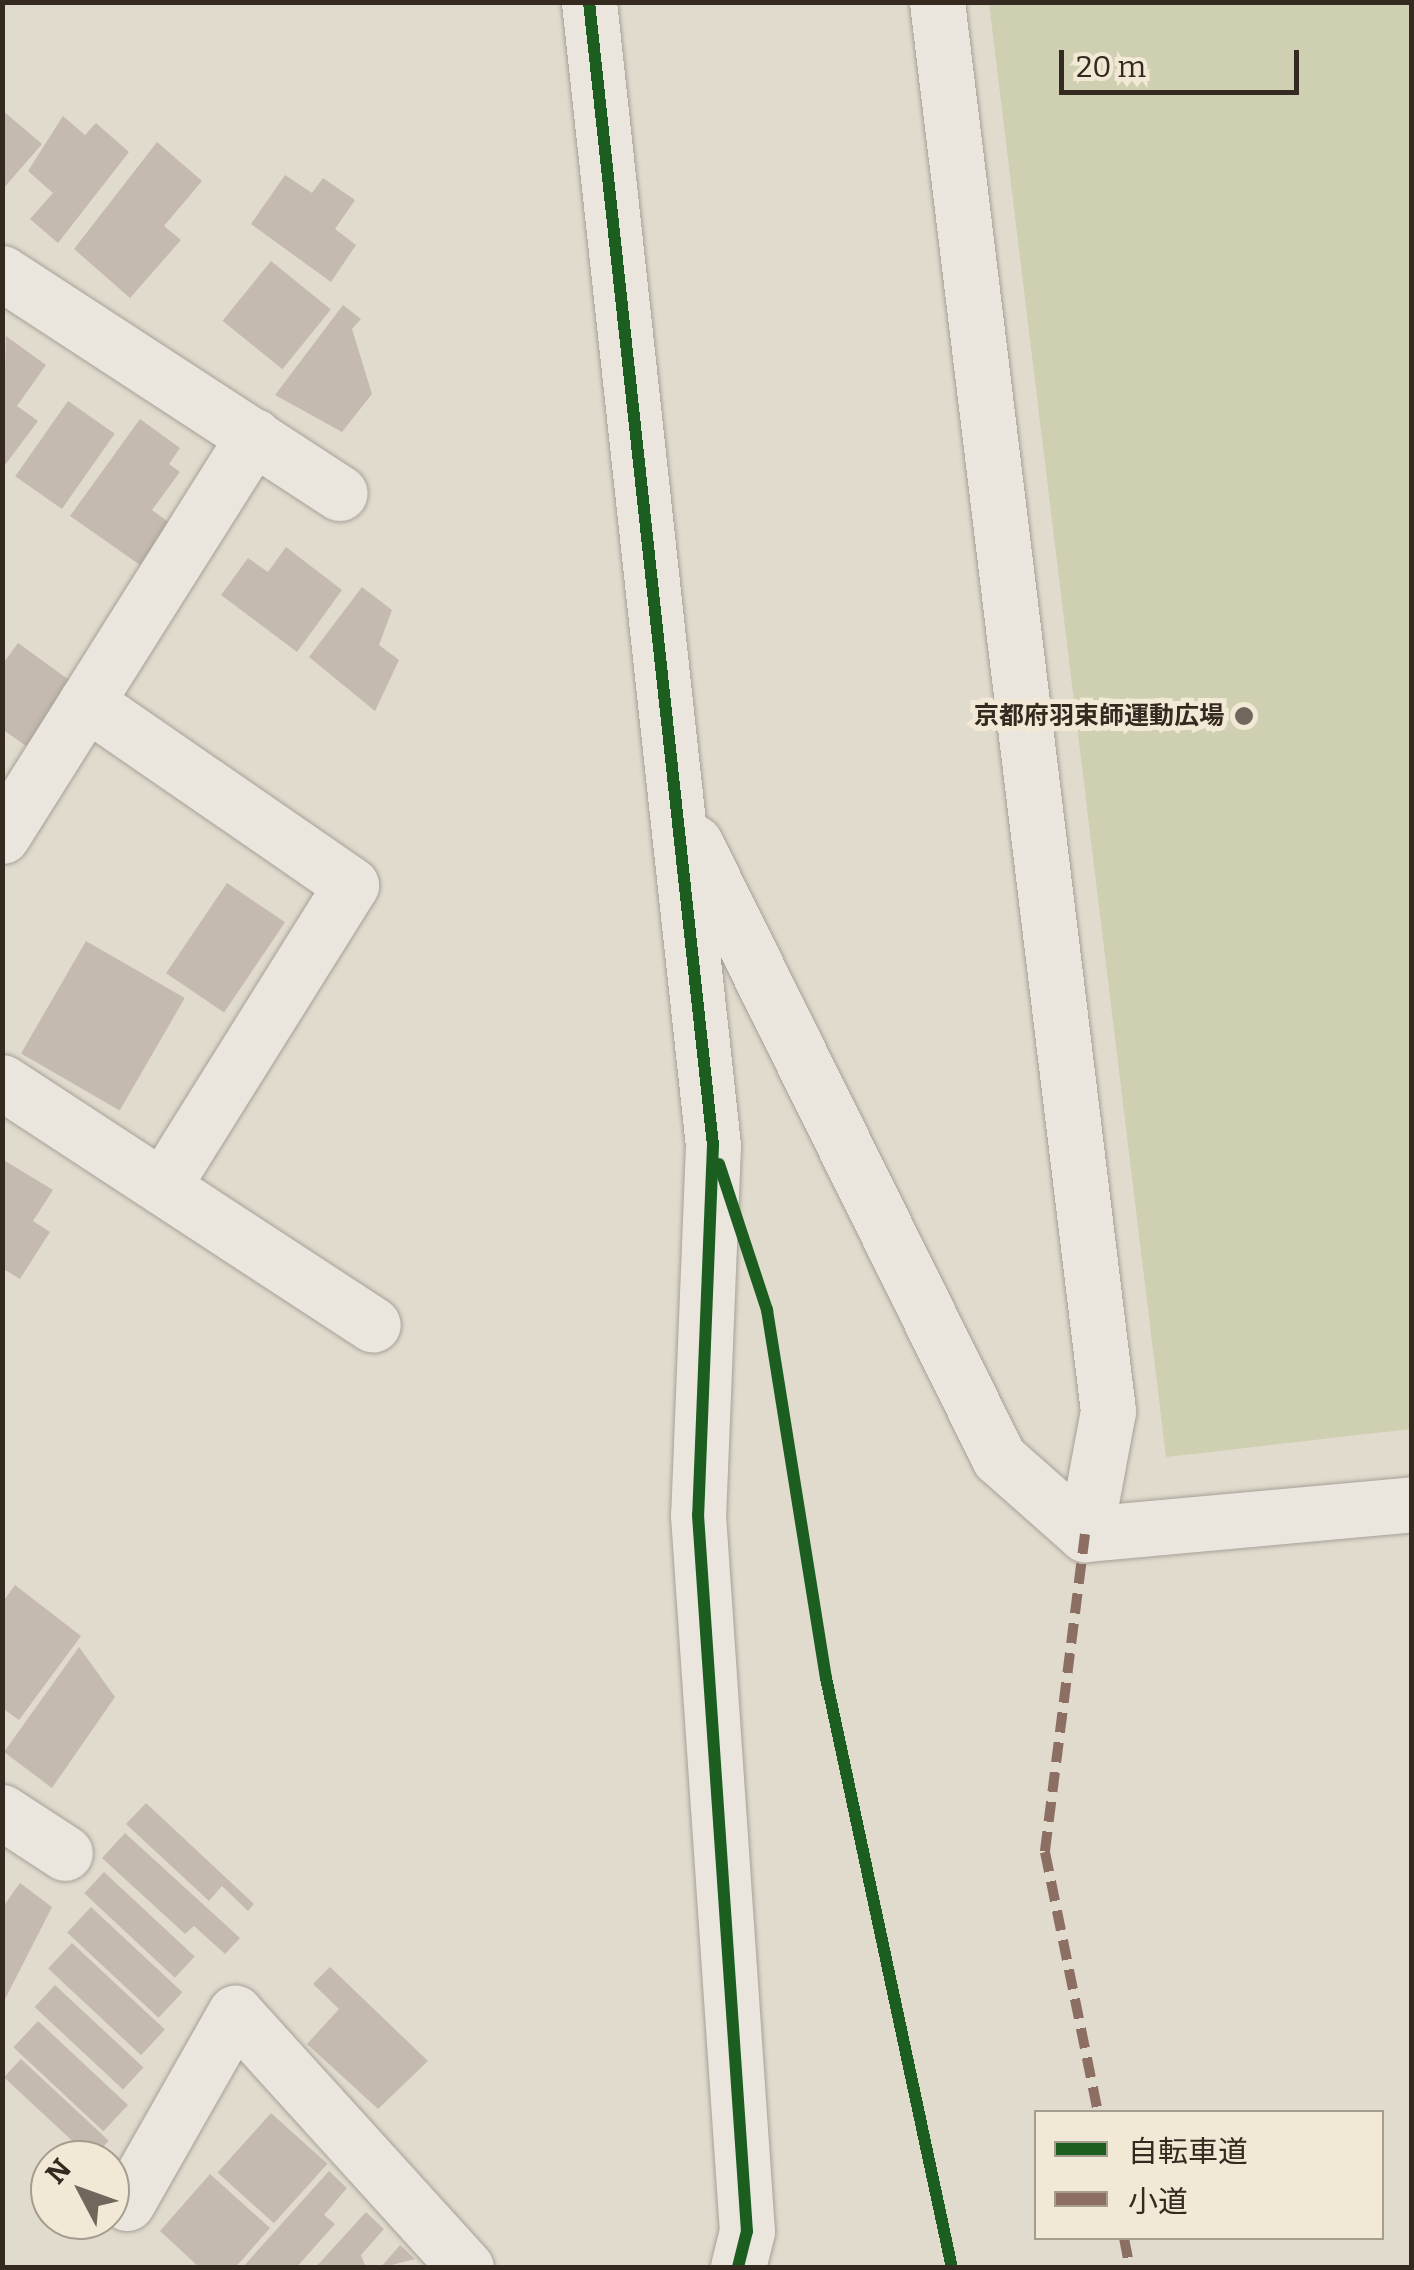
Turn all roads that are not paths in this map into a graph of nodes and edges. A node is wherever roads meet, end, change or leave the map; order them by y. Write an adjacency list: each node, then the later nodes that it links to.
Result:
1 (590, 2): 7 (street)
2 (937, 2): 13 (street)
3 (2, 273): 4 (street)
4 (254, 436): 5 (street); 6 (street)
5 (340, 492)
6 (86, 702): 8 (street); 10 (street)
7 (680, 814): 13 (street); 18 (street)
8 (5, 825)
9 (2, 1082): 10 (street)
10 (162, 1186): 11 (street)
11 (373, 1325)
12 (1412, 1504): 13 (street)
13 (1086, 1534)
14 (2, 1812): 15 (street)
15 (66, 1853)
16 (130, 2196): 17 (street)
17 (466, 2268)
18 (738, 2268)

